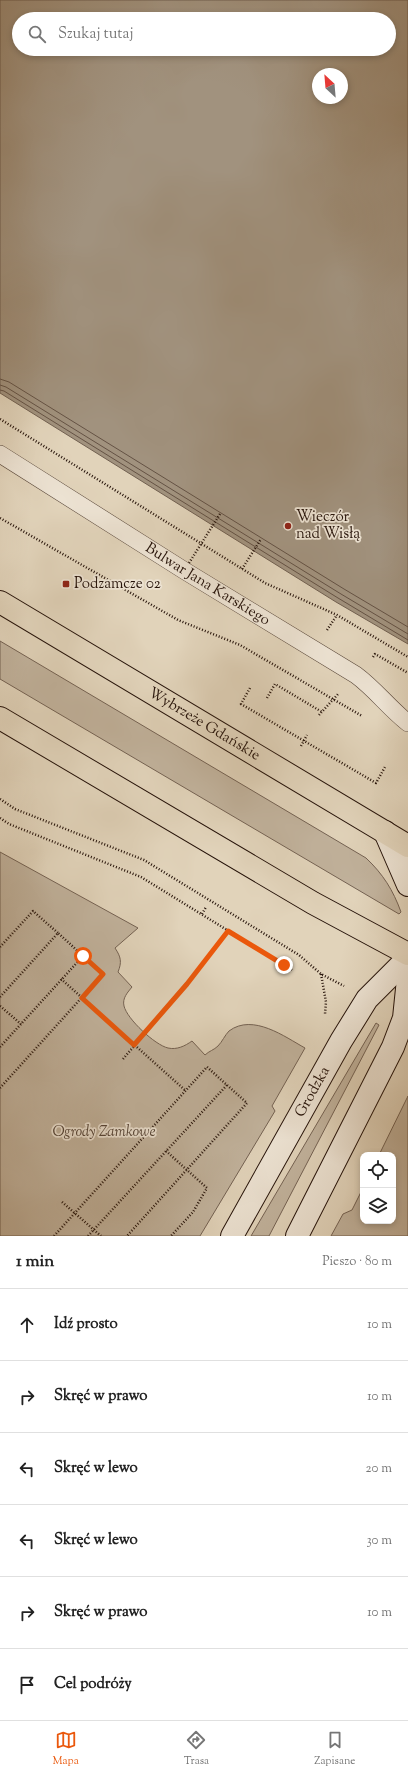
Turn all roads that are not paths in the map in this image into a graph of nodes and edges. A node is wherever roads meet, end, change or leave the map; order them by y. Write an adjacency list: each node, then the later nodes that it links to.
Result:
1 (0, 454): 4 (street, Bulwar Jana Karskiego)
2 (0, 602): 5 (main road, Wybrzeże Gdańskie)
3 (0, 718): 8 (main road)
4 (408, 722)
5 (385, 832): 6 (main road, Wybrzeże Gdańskie); 7 (main road)
6 (408, 846)
7 (408, 885)
8 (408, 954)
9 (408, 958): 13 (main road, Grodzka)
10 (408, 979): 12 (main road)
11 (408, 1048): 12 (main road)
12 (374, 1084): 14 (main road)
13 (232, 1236)
14 (297, 1236)

